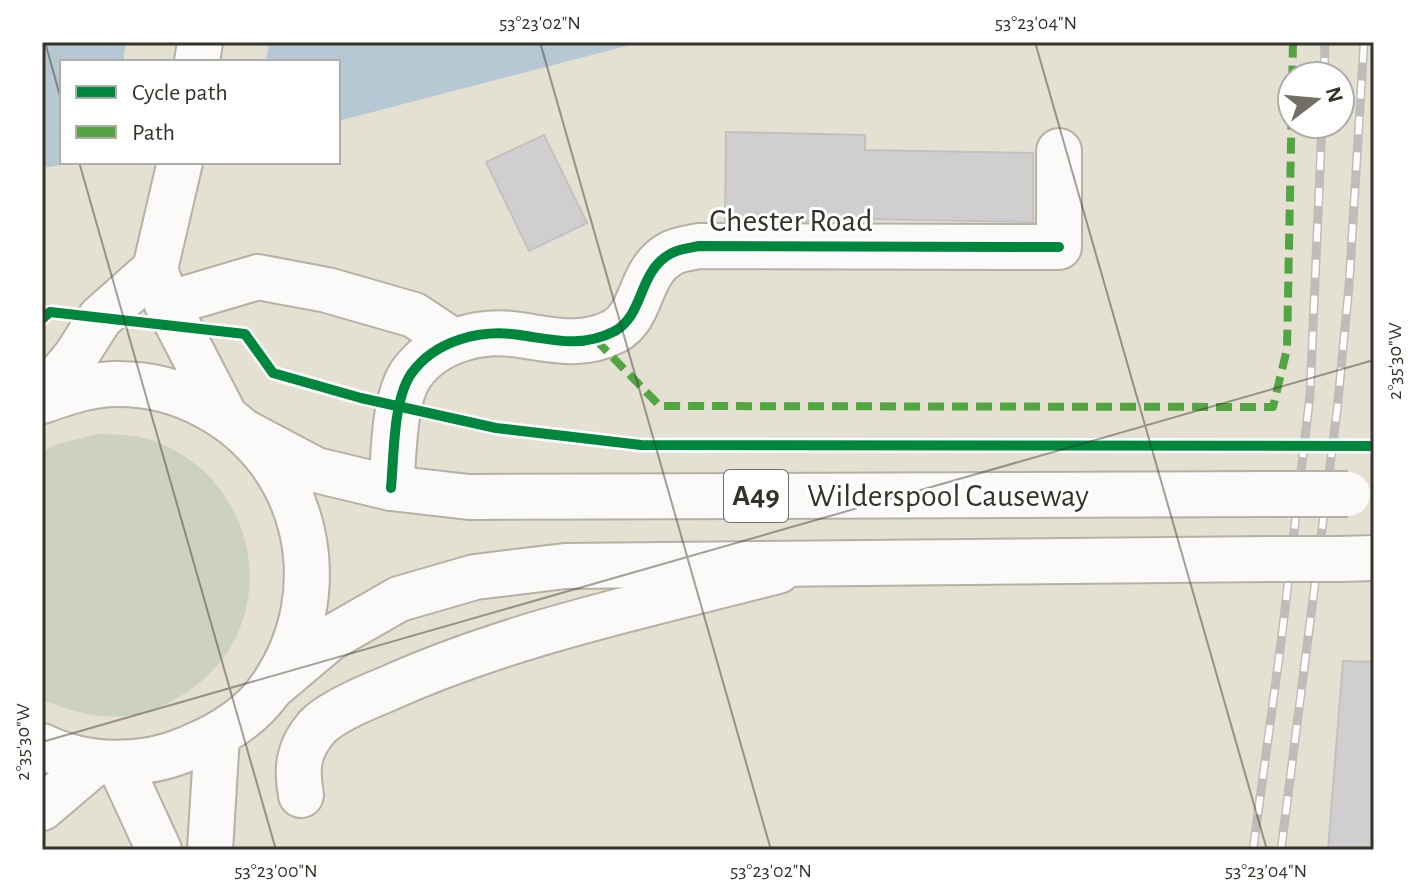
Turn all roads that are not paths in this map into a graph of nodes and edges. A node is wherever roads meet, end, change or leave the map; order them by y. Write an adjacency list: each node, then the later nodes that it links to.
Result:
1 (1059, 151): 4 (main road, Chester Road)
2 (180, 164): 3 (main road)
3 (161, 286): 4 (main road); 5 (main road); 6 (main road)
4 (453, 341): 7 (main road, Chester Road)
5 (42, 399): 6 (main road, A49)
6 (235, 424): 7 (main road, Wilderspool Causeway / A49); 11 (main road, A49)
7 (391, 488): 8 (main road, Wilderspool Causeway / A49, bridge)
8 (1361, 493)
9 (1357, 559): 10 (main road, Wilderspool Causeway / A49, bridge)
10 (804, 564): 11 (main road, Wilderspool Causeway / A49); 15 (main road, Wilderspool Causeway)
11 (271, 688): 12 (main road, A49)
12 (217, 736): 14 (main road, A49); 18 (main road)
13 (42, 746): 14 (main road, A49)
14 (108, 762): 16 (main road); 17 (main road)
15 (301, 795)
16 (42, 808)
17 (159, 850)
18 (210, 850)

